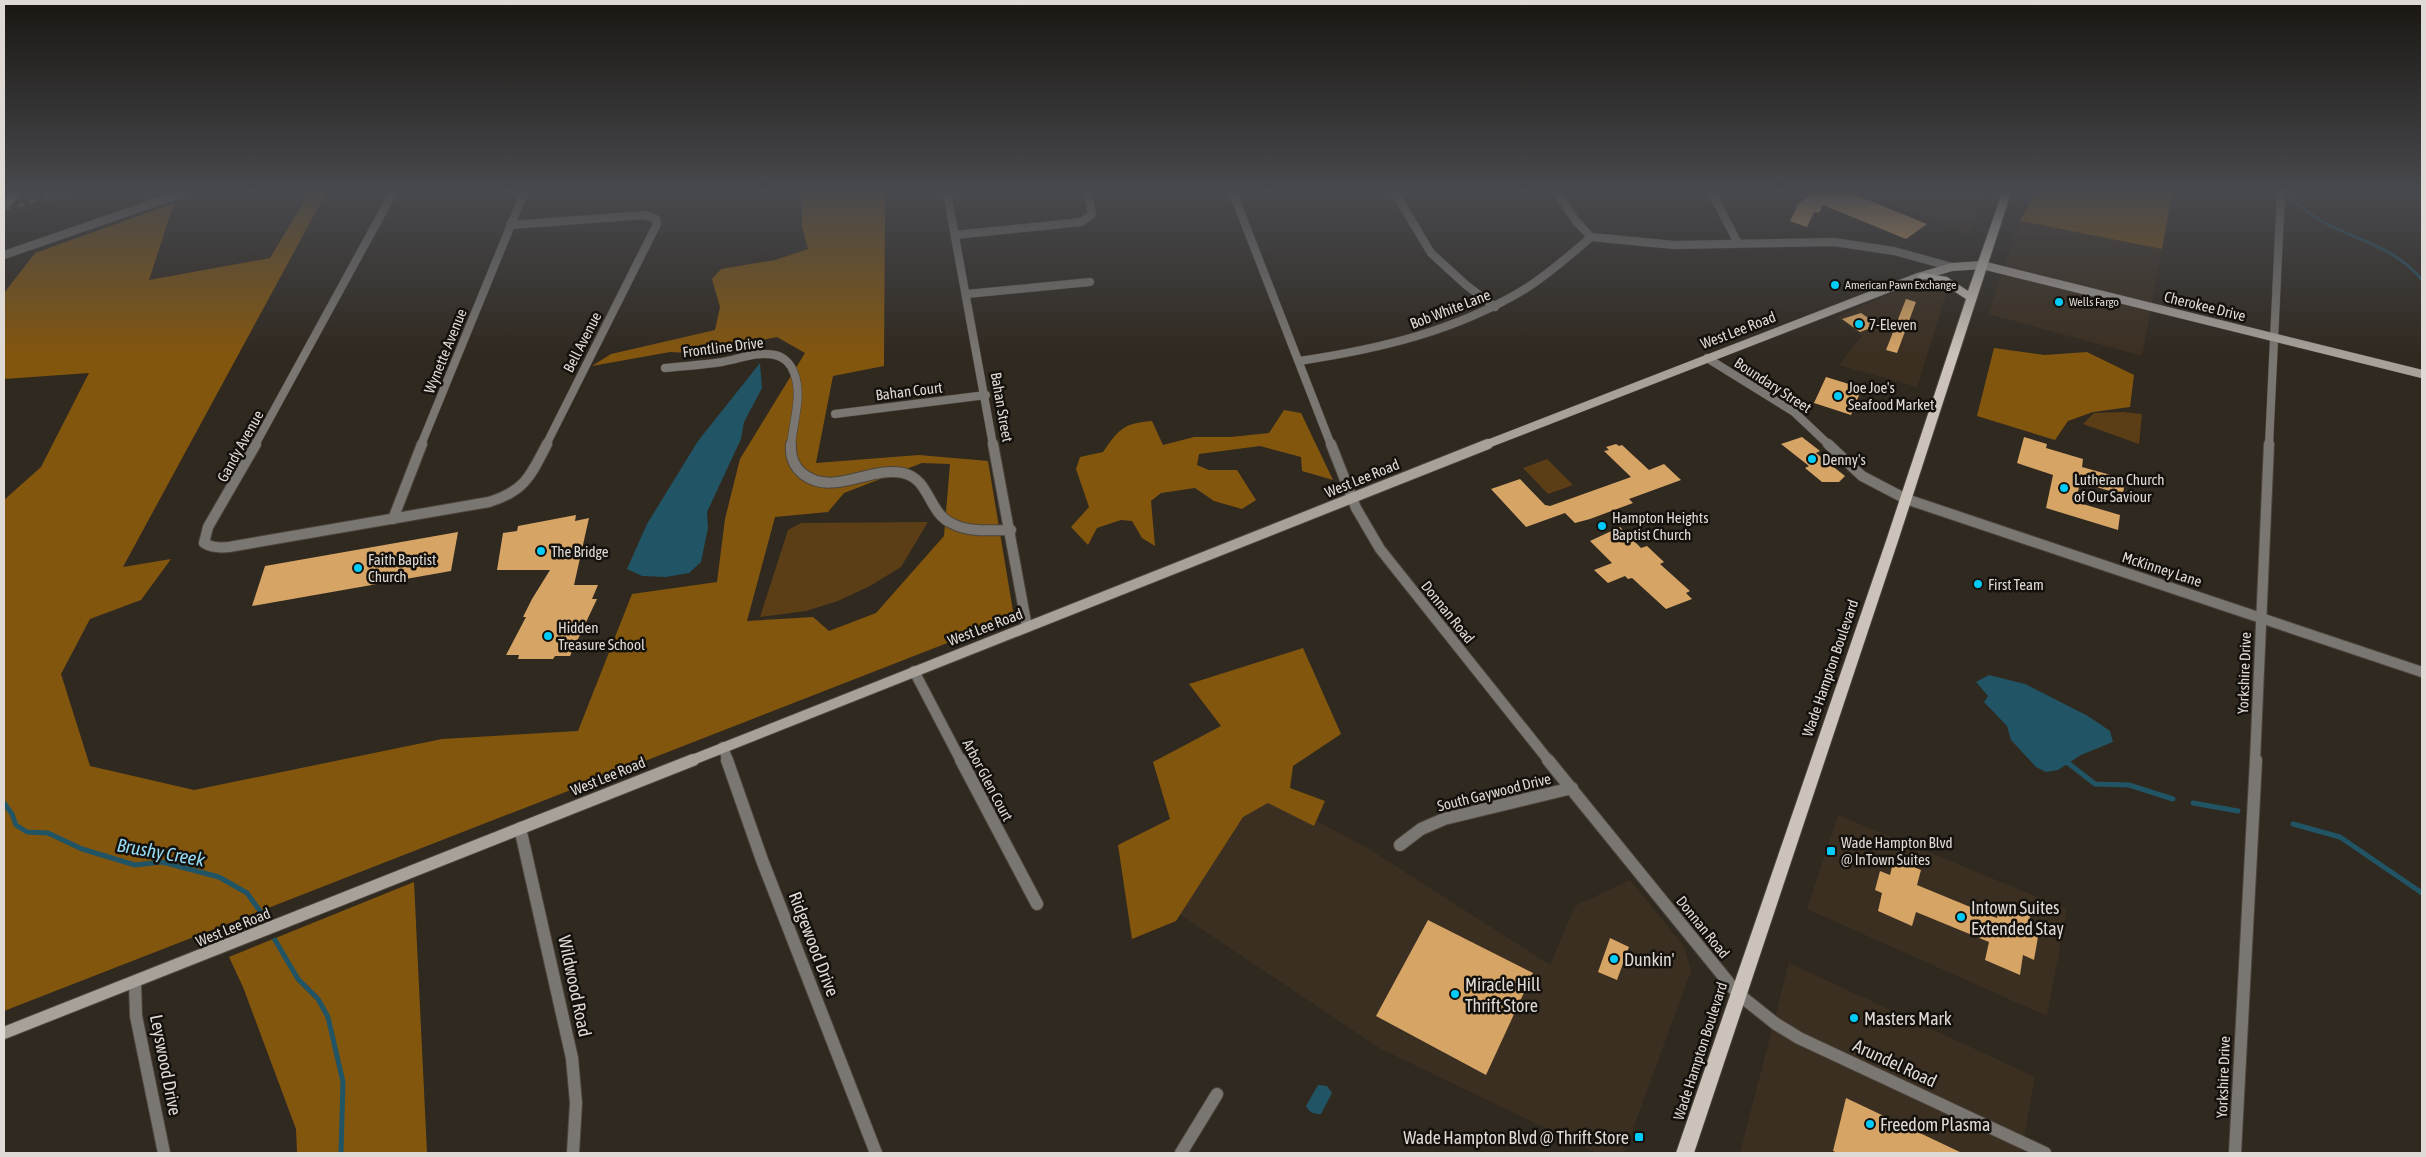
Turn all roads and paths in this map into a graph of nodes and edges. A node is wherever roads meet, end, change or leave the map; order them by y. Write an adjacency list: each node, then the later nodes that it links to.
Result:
1 (27, 247): 12 (street)
2 (364, 247): 29 (street, Gandy Avenue)
3 (501, 247): 29 (street, Wynette Avenue)
4 (646, 247): 29 (street, Bell Avenue)
5 (957, 247): 17 (street, Bahan Street)
6 (1254, 247): 22 (street, Donnan Road)
7 (1427, 247): 19 (street)
8 (1580, 247): 19 (street, Bob White Lane)
9 (1871, 247): 14 (street)
10 (1988, 247): 13 (main road, Wade Hampton Boulevard)
11 (2279, 247): 20 (street, Yorkshire Drive)
12 (4, 255)
13 (1982, 265): 14 (street, West Lee Road); 18 (main road, Wade Hampton Boulevard); 20 (street, Cherokee Drive)
14 (1952, 267): 15 (street, West Lee Road)
15 (1922, 276): 18 (main road); 21 (street, West Lee Road)
16 (1090, 282): 17 (street)
17 (967, 294): 25 (street, Bahan Street)
18 (1971, 298): 27 (main road, Wade Hampton Boulevard)
19 (1495, 307): 22 (street, Bob White Lane)
20 (2275, 337): 24 (street, Cherokee Drive); 31 (street, Yorkshire Drive)
21 (1707, 358): 27 (street, Boundary Street); 28 (street, West Lee Road)
22 (1298, 362): 28 (street, Donnan Road)
23 (665, 368): 30 (street, Frontline Drive)
24 (2422, 374)
25 (986, 395): 26 (street, Bahan Court); 30 (street, Bahan Street)
26 (835, 414)
27 (1899, 496): 31 (street, McKinney Lane); 41 (main road, Wade Hampton Boulevard)
28 (1352, 498): 32 (street, West Lee Road); 36 (street, Donnan Road)
29 (393, 519)
30 (1011, 530): 32 (street, Bahan Street)
31 (2261, 618): 34 (street, McKinney Lane); 50 (street, Yorkshire Drive)
32 (1027, 627): 33 (street, West Lee Road)
33 (914, 671): 35 (street, West Lee Road); 39 (street, Arbor Glen Court)
34 (2422, 672)
35 (723, 747): 37 (street, West Lee Road); 46 (street, Ridgewood Drive)
36 (1572, 788): 38 (street, South Gaywood Drive); 41 (street, Donnan Road)
37 (520, 828): 40 (street, West Lee Road); 45 (street, Wildwood Road)
38 (1400, 846)
39 (1036, 904)
40 (135, 982): 42 (street, West Lee Road); 44 (street, Leyswood Drive)
41 (1737, 993): 48 (main road, Wade Hampton Boulevard); 49 (street, Arundel Road)
42 (4, 1033)
43 (1217, 1094): 47 (street)
44 (164, 1153)
45 (573, 1153)
46 (876, 1153)
47 (1181, 1153)
48 (1685, 1153)
49 (2045, 1153)
50 (2235, 1153)

